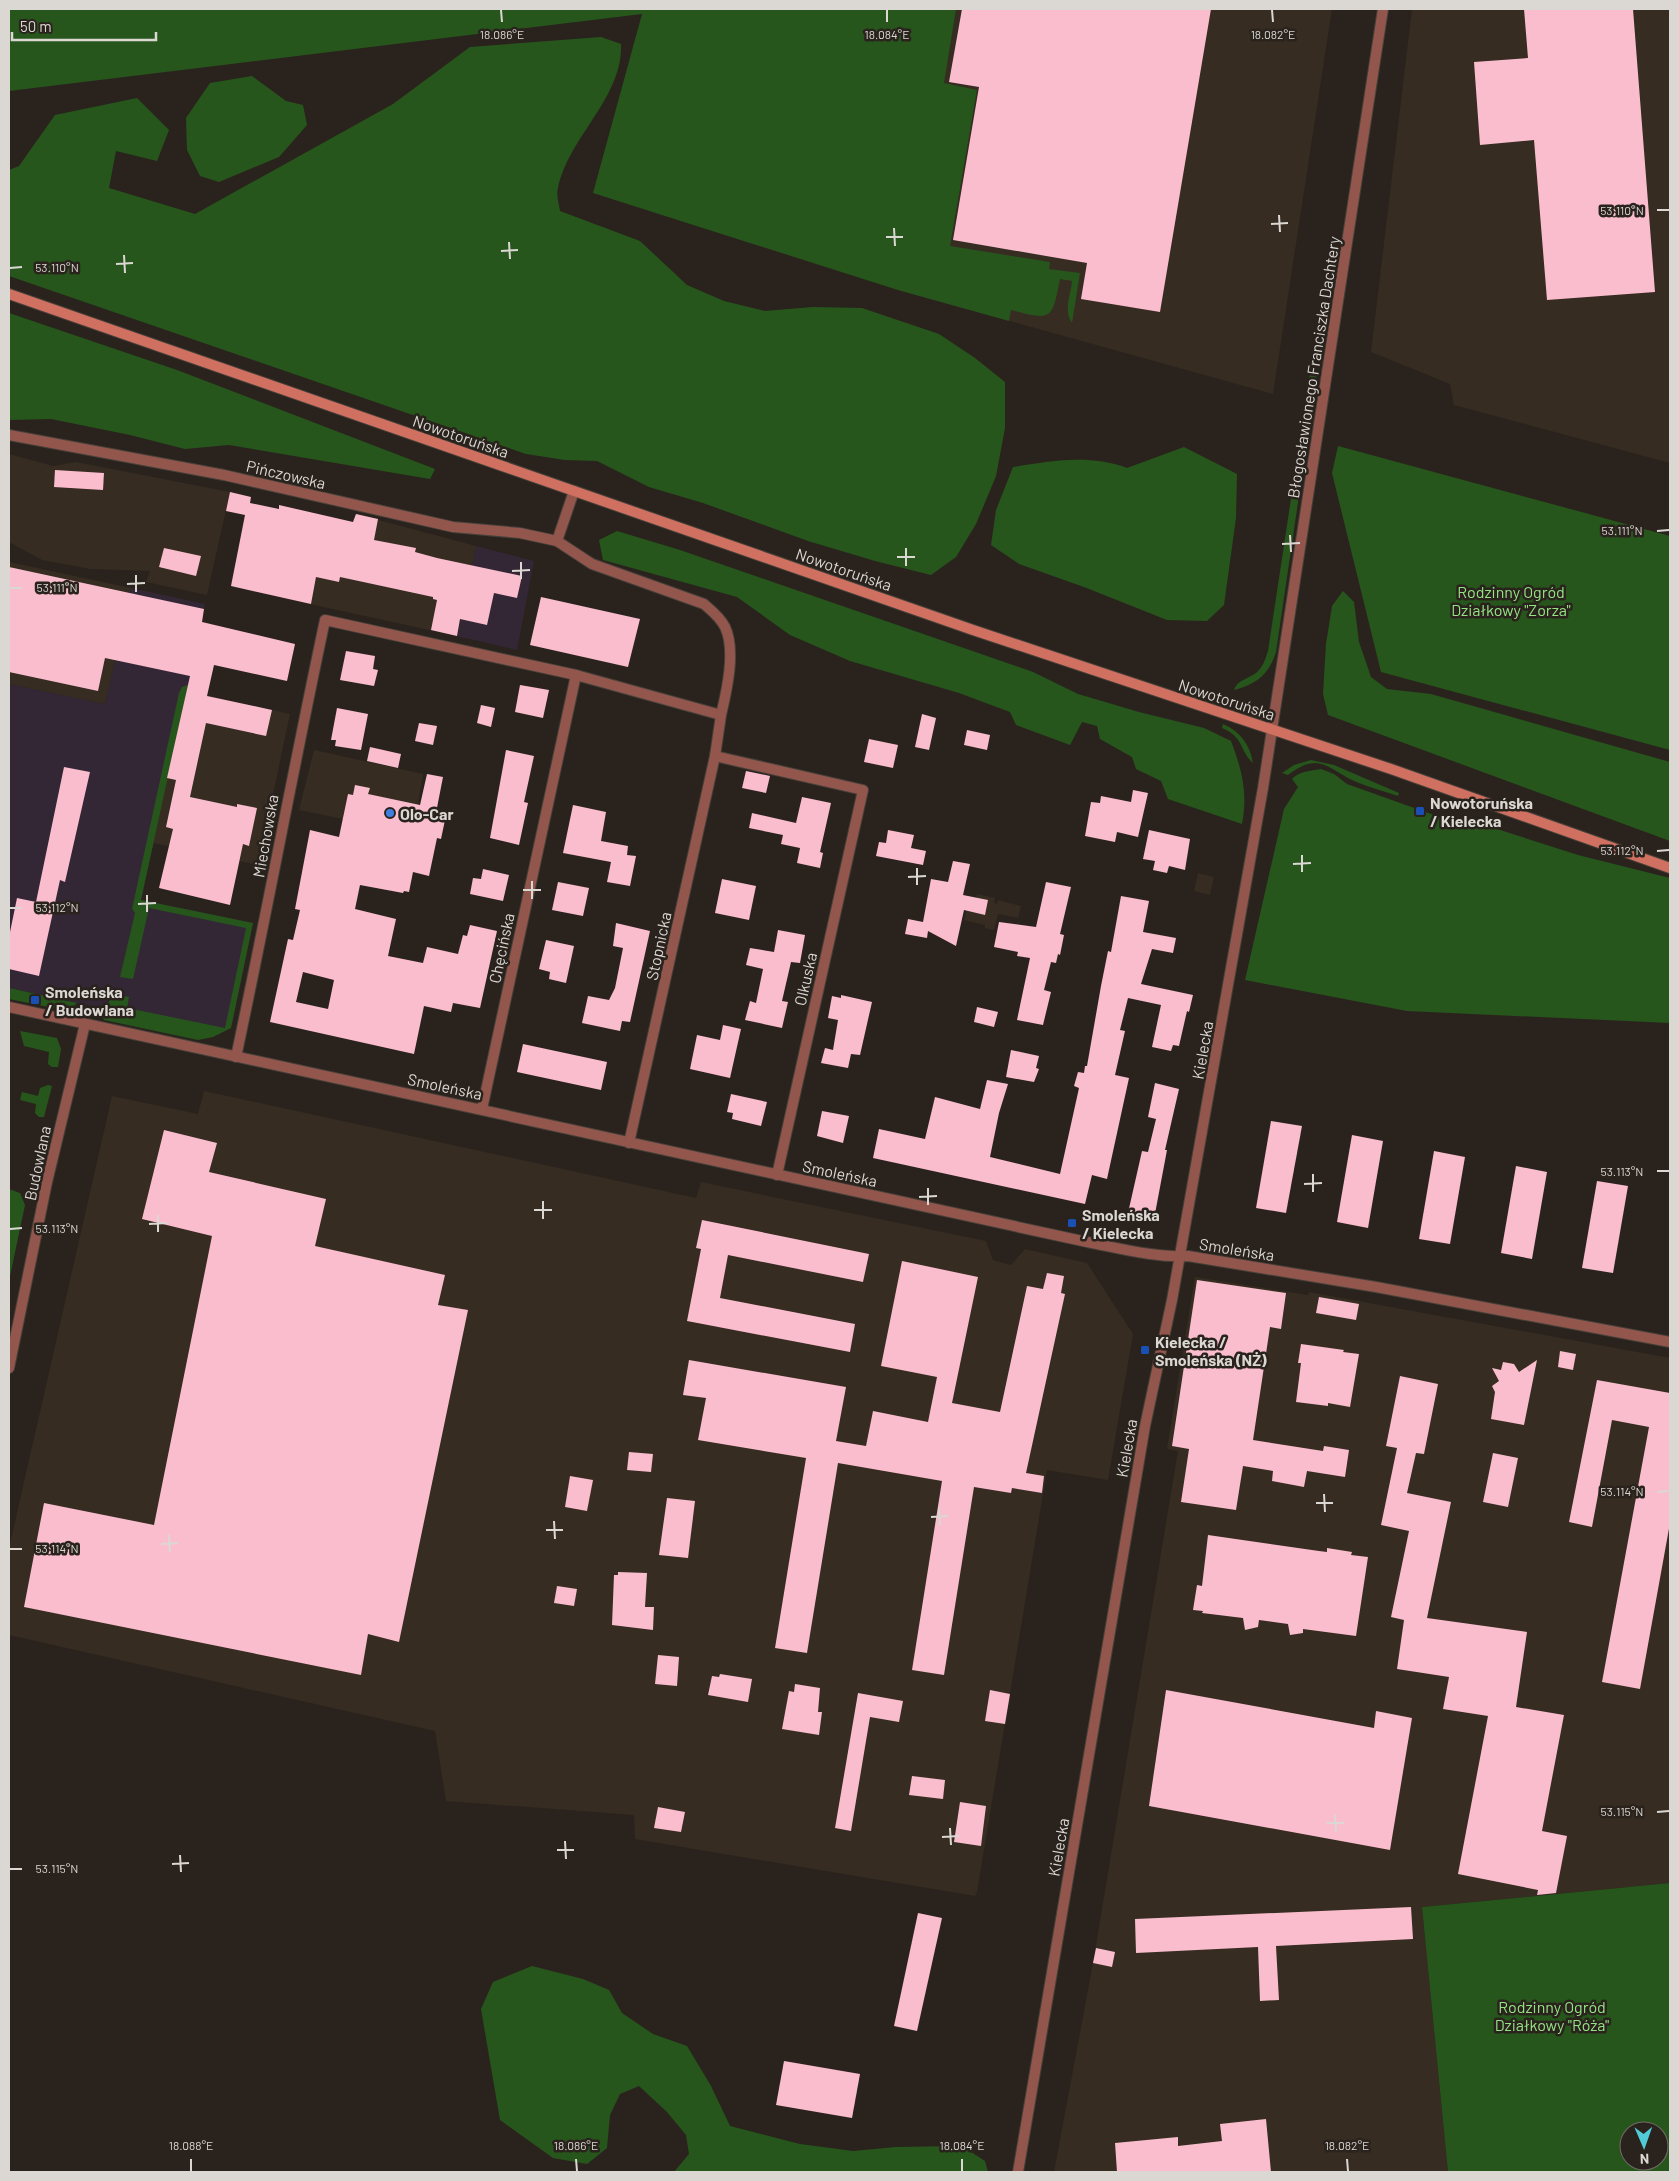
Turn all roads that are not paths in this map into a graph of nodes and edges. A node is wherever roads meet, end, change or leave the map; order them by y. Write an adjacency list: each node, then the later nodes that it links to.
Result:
1 (1383, 9): 8 (street, Błogosławionego Franciszka Dachtery)
2 (9, 294): 4 (main road, Nowotoruńska)
3 (9, 435): 5 (street, Pińczowska)
4 (574, 491): 5 (street); 8 (main road, Nowotoruńska)
5 (557, 542): 7 (street, Pińczowska)
6 (576, 675): 7 (street); 13 (street, Miechowska); 14 (street, Chęcińska)
7 (721, 715): 9 (street, Stopnicka)
8 (1272, 730): 10 (main road, Nowotoruńska); 17 (street, Kielecka)
9 (715, 756): 15 (street, Stopnicka); 16 (street, Olkuska)
10 (1670, 868)
11 (9, 1007): 12 (street, Smoleńska)
12 (84, 1024): 13 (street, Smoleńska); 19 (street, Budowlana)
13 (236, 1057): 14 (street, Smoleńska)
14 (482, 1109): 15 (street, Smoleńska)
15 (630, 1143): 16 (street, Smoleńska)
16 (777, 1175): 17 (street, Smoleńska)
17 (1178, 1257): 18 (street, Smoleńska); 20 (street, Kielecka)
18 (1670, 1342)
19 (9, 1368)
20 (1018, 2172)

